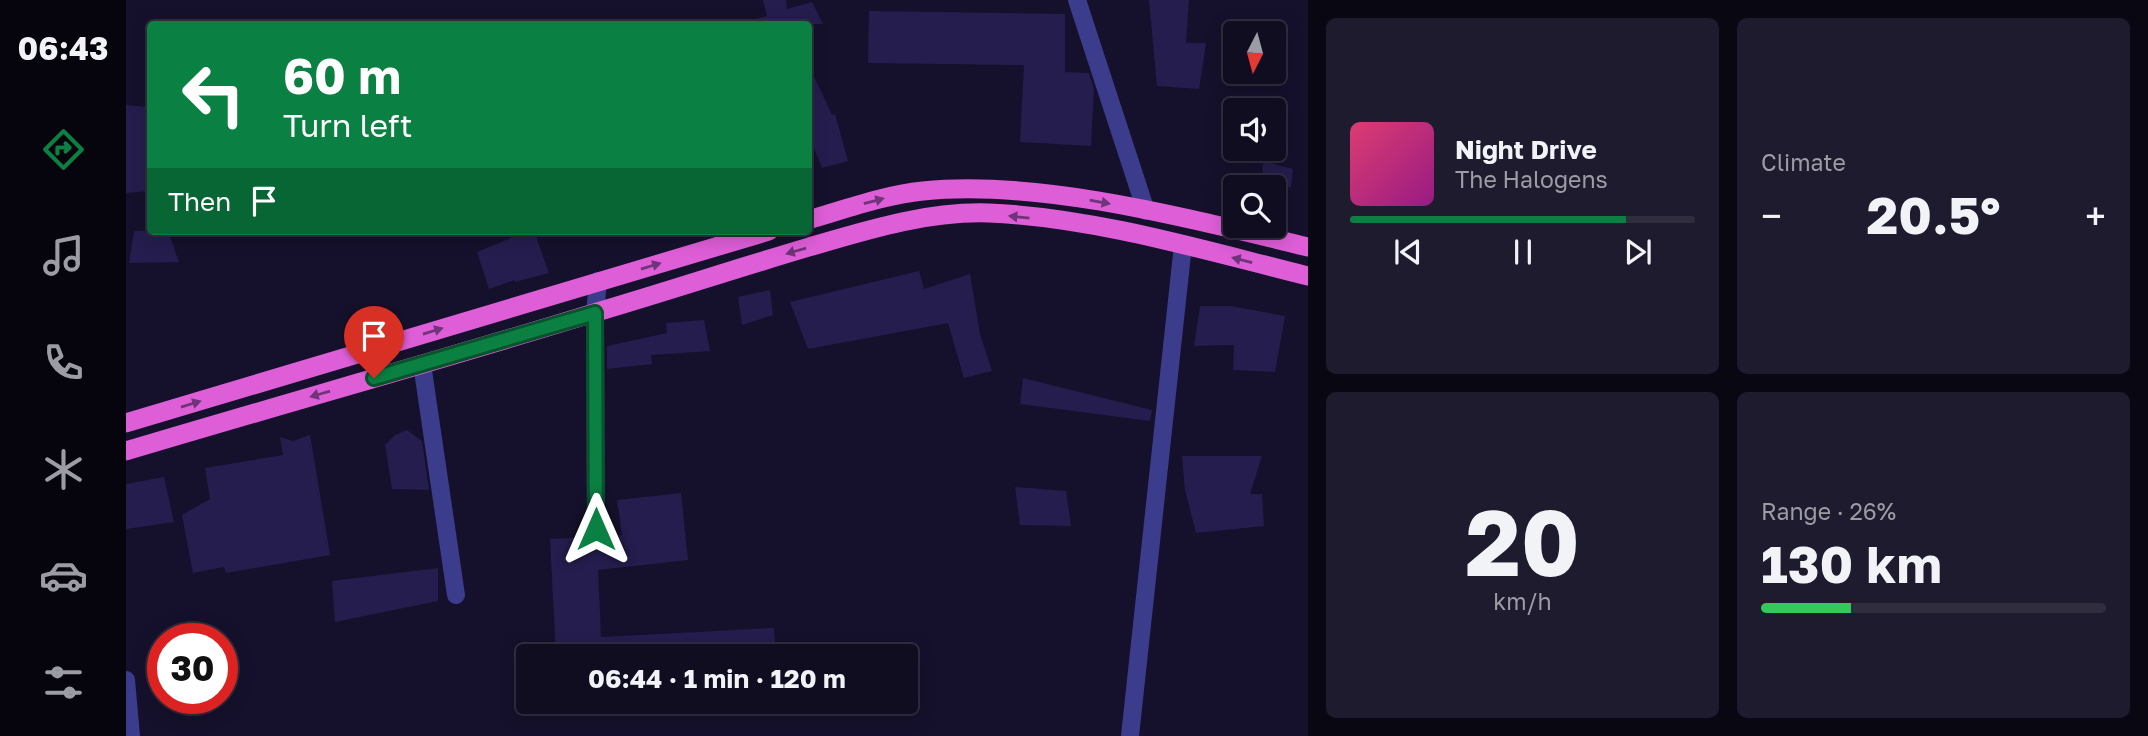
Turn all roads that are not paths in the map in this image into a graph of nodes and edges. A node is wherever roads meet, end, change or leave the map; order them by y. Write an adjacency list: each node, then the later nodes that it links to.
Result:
1 (1077, 0): 2 (street)
2 (1146, 211): 3 (highway, one-way to 2); 6 (highway)
3 (812, 219)
4 (755, 235): 8 (highway, one-way to 4)
5 (1183, 245): 7 (highway, one-way to 5); 9 (highway, one-way to 9); 17 (street)
6 (1308, 247)
7 (1308, 276)
8 (598, 281): 9 (street); 11 (highway, one-way to 8)
9 (595, 313): 10 (highway); 13 (street)
10 (422, 364): 12 (highway, one-way to 12); 14 (street)
11 (126, 423)
12 (126, 451)
13 (596, 529)
14 (456, 595)
15 (126, 680): 16 (street)
16 (131, 736)
17 (1130, 736)

